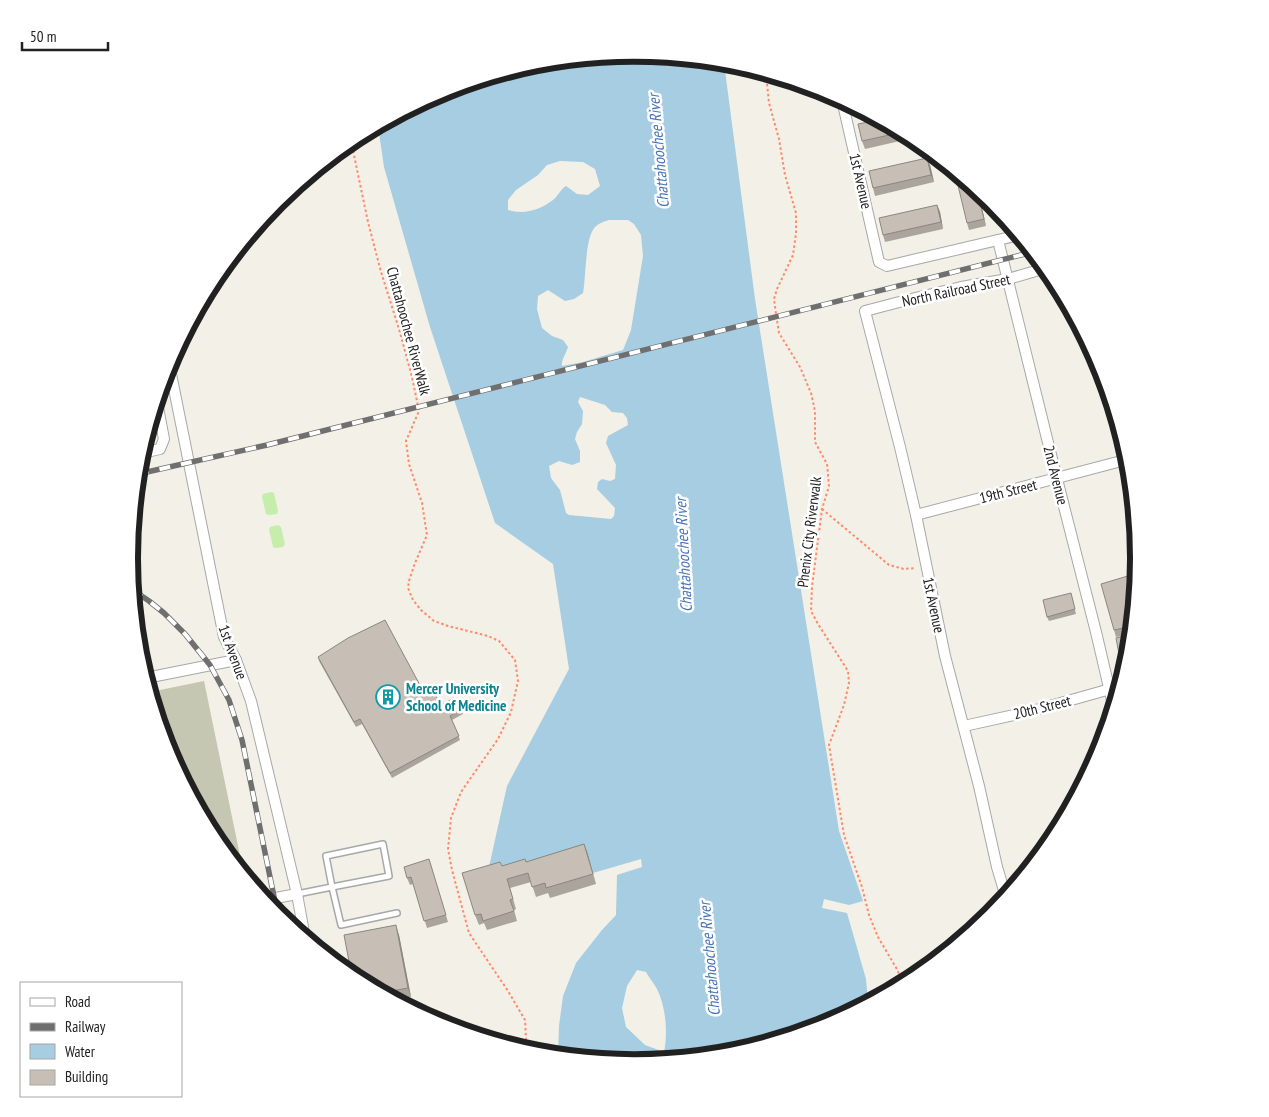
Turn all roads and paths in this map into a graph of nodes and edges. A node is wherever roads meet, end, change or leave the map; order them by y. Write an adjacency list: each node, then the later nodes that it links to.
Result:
1 (767, 80): 14 (path, Phenix City Riverwalk)
2 (844, 109): 5 (street, 1st Avenue)
3 (353, 150): 30 (path, Chattahoochee RiverWalk)
4 (1012, 237): 5 (street)
5 (998, 240): 7 (street, 2nd Avenue)
6 (1038, 270): 7 (street, North Railroad Street)
7 (1008, 279): 8 (street, North Railroad Street); 13 (street, 2nd Avenue)
8 (865, 311): 15 (street, 1st Avenue)
9 (172, 380): 17 (street, 1st Avenue)
10 (160, 416): 11 (street)
11 (150, 451)
12 (1121, 461): 13 (street, 19th Street)
13 (1057, 479): 15 (street, 19th Street); 20 (street, 2nd Avenue)
14 (822, 509): 16 (path); 29 (path, Phenix City Riverwalk)
15 (916, 515): 16 (street, 1st Avenue)
16 (926, 566): 22 (street, 1st Avenue)
17 (236, 660): 18 (street); 25 (street, 1st Avenue)
18 (153, 677)
19 (1114, 688): 20 (street, 20th Street)
20 (1109, 690): 21 (street, 2nd Avenue); 22 (street, 20th Street)
21 (1111, 697)
22 (964, 726): 24 (street, 1st Avenue)
23 (332, 888): 23 (lane); 25 (lane); 27 (lane)
24 (1004, 889)
25 (297, 894): 26 (street); 28 (street, 1st Avenue)
26 (274, 898)
27 (398, 912)
28 (303, 927)
29 (899, 977)
30 (526, 1042)

